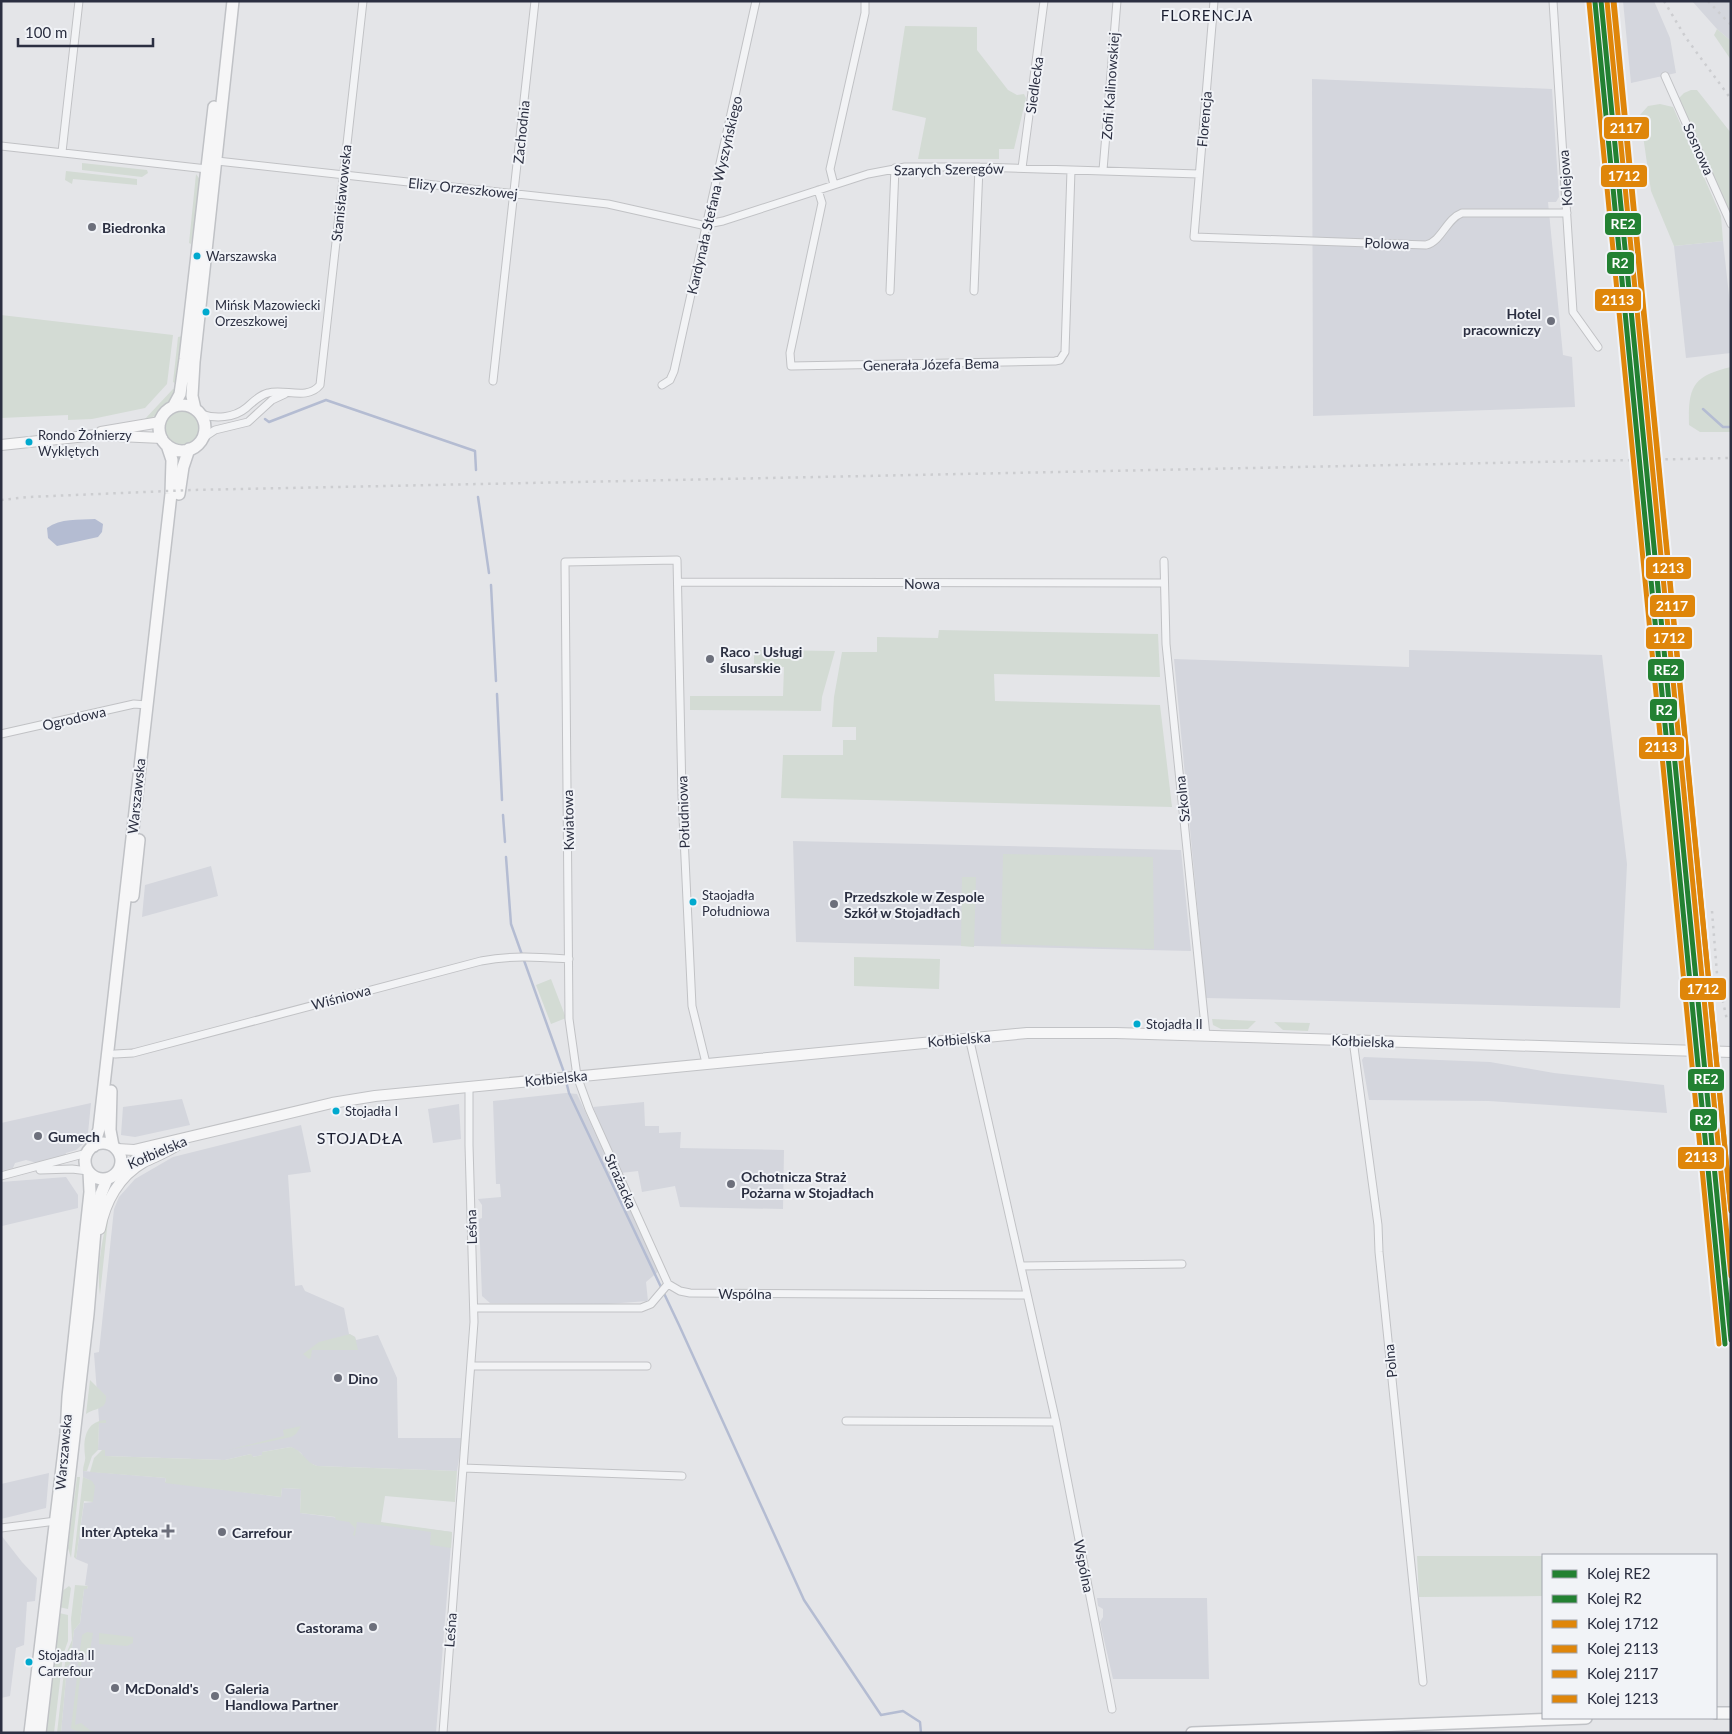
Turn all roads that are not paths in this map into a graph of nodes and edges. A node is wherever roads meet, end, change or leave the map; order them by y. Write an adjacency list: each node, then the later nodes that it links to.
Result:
1 (79, 1): 14 (street)
2 (226, 1): 21 (main road)
3 (233, 1): 15 (main road)
4 (363, 1): 22 (street, Stanisławowska)
5 (535, 1): 26 (street, Zachodnia)
6 (756, 1): 28 (street, Kardynała Stefana Wyszyńskiego)
7 (865, 1): 24 (street)
8 (1044, 1): 18 (street, Siedlecka)
9 (1117, 1): 20 (street, Zofii Kalinowskiej)
10 (1214, 1): 23 (street, Florencja)
11 (1553, 1): 27 (street, Kolejowa)
12 (1665, 76): 29 (street, Sosnowa)
13 (1, 146): 14 (street)
14 (62, 152): 21 (street)
15 (217, 161): 21 (main road); 22 (street, Elizy Orzeszkowej); 38 (main road)
16 (979, 166): 17 (street, Szarych Szeregów); 18 (street, Szarych Szeregów); 32 (street)
17 (895, 168): 24 (street, Szarych Szeregów); 31 (street)
18 (1022, 168): 19 (street, Szarych Szeregów)
19 (1071, 170): 20 (street, Szarych Szeregów); 25 (street, Generała Józefa Bema)
20 (1103, 170): 23 (street, Szarych Szeregów)
21 (207, 173): 37 (main road)
22 (343, 174): 26 (street, Elizy Orzeszkowej); 36 (street, Stanisławowska)
23 (1199, 174): 30 (street, Florencja)
24 (834, 185): 25 (street, Szarych Szeregów)
25 (818, 190): 28 (street, Szarych Szeregów)
26 (514, 194): 28 (street, Elizy Orzeszkowej); 34 (street, Zachodnia)
27 (1567, 213): 30 (street, Polowa); 33 (street, Kolejowa)
28 (707, 223): 35 (street, Kardynała Stefana Wyszyńskiego)
29 (1731, 224)
30 (1194, 237)
31 (890, 291)
32 (974, 291)
33 (1598, 347)
34 (493, 381)
35 (662, 385)
36 (287, 393): 38 (street); 41 (street)
37 (173, 406): 38 (main road); 39 (main road)
38 (198, 412): 41 (main road)
39 (160, 422): 40 (street); 42 (main road)
40 (96, 435): 42 (street); 43 (street)
41 (203, 438): 44 (main road)
42 (165, 442): 44 (main road); 49 (main road, Warszawska)
43 (1, 445)
44 (189, 449): 56 (main road, Warszawska)
45 (677, 560): 47 (street, Południowa); 51 (street, Kwiatowa)
46 (1164, 561): 48 (street, Szkolna)
47 (679, 582): 48 (street, Nowa); 57 (street, Południowa)
48 (1164, 584): 52 (street, Szkolna)
49 (147, 704): 50 (street, Ogrodowa); 63 (main road, Warszawska)
50 (1, 734)
51 (569, 959): 56 (street, Wiśniowa); 58 (street, Kwiatowa)
52 (1206, 1036): 53 (street, Kołbielska); 54 (street, Kołbielska)
53 (969, 1037): 57 (street, Kołbielska); 70 (street, Wspólna)
54 (1354, 1040): 55 (street, Kołbielska); 83 (street, Polna)
55 (1727, 1052)
56 (115, 1054): 62 (main road, Warszawska)
57 (706, 1063): 58 (street, Kołbielska)
58 (570, 1077): 59 (street, Kołbielska); 72 (street, Strażacka)
59 (469, 1087): 60 (street, Kołbielska); 74 (street, Leśna)
60 (194, 1137): 61 (street, Kołbielska); 62 (street, Kołbielska)
61 (179, 1144): 64 (street, Kołbielska); 71 (street)
62 (115, 1148): 63 (main road); 64 (main road)
63 (90, 1150): 65 (street); 66 (main road)
64 (120, 1168): 68 (main road)
65 (29, 1170): 66 (street); 67 (street)
66 (89, 1171): 68 (main road); 81 (main road, Warszawska)
67 (1, 1176)
68 (107, 1179): 71 (main road, Warszawska)
69 (1182, 1264): 70 (street)
70 (1021, 1266): 73 (street, Wspólna)
71 (93, 1272): 89 (main road, Warszawska)
72 (667, 1285): 73 (street, Wspólna); 74 (street)
73 (1027, 1295): 78 (street, Wspólna)
74 (474, 1308): 75 (street, Leśna)
75 (472, 1366): 76 (street); 79 (street, Leśna)
76 (648, 1366)
77 (846, 1421): 78 (street)
78 (1056, 1422): 84 (street, Wspólna)
79 (463, 1468): 80 (street); 90 (street, Leśna)
80 (682, 1476)
81 (56, 1521): 82 (street); 88 (main road, Warszawska)
82 (1, 1528)
83 (1423, 1682)
84 (1112, 1709)
85 (1731, 1712): 86 (main road)
86 (1717, 1713)
87 (1560, 1719): 91 (main road)
88 (30, 1733)
89 (40, 1733)
90 (443, 1733)
91 (1192, 1733)

